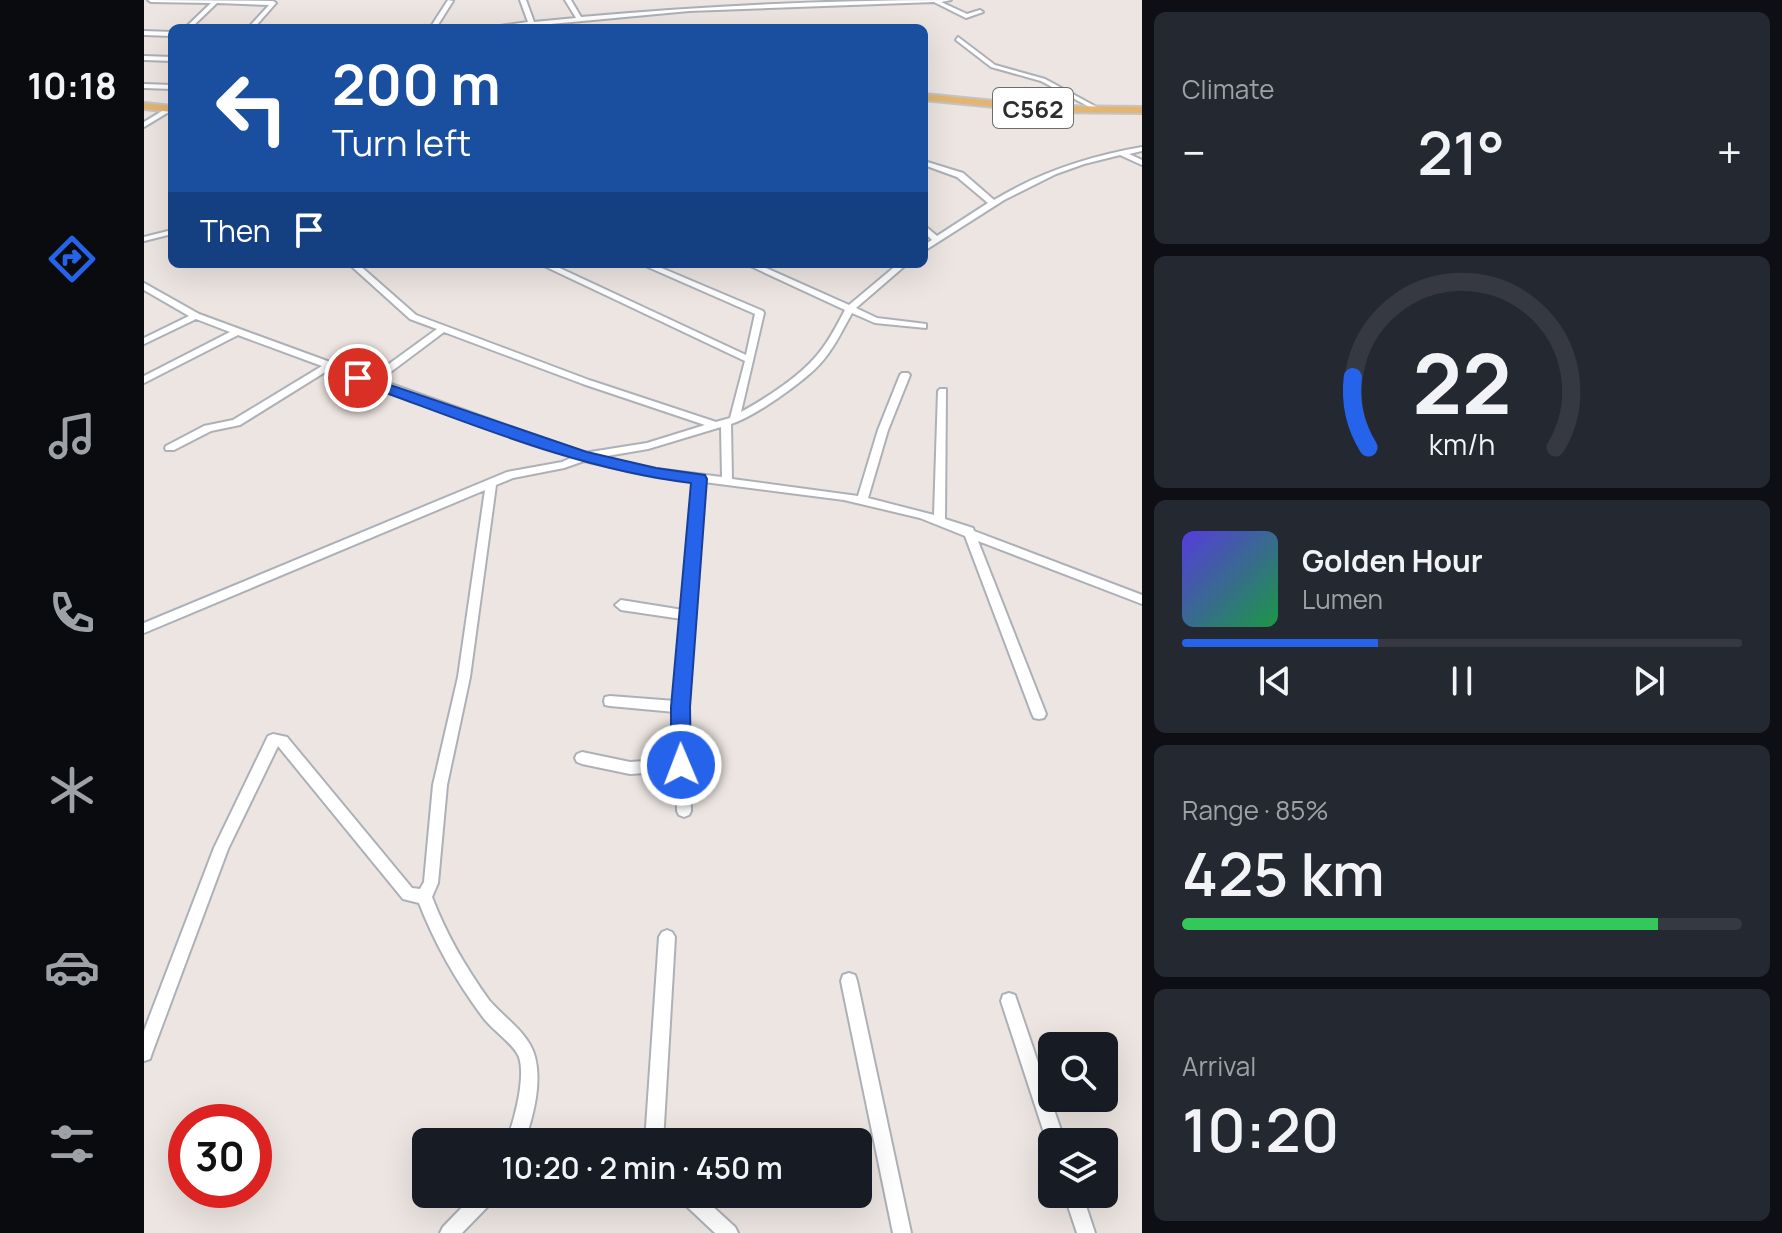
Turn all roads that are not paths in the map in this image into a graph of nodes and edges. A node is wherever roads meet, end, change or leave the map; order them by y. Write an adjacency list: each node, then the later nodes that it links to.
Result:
1 (151, 0): 8 (street)
2 (523, 0): 16 (street)
3 (568, 0): 11 (street)
4 (948, 0): 7 (street)
5 (450, 1): 15 (street)
6 (917, 1): 7 (street); 10 (street)
7 (934, 1): 9 (street)
8 (215, 2): 13 (street); 14 (street)
9 (980, 12)
10 (622, 16): 11 (street); 12 (street)
11 (580, 20): 17 (street)
12 (628, 22)
13 (192, 24)
14 (255, 24)
15 (436, 24)
16 (532, 24)
17 (566, 24)
18 (144, 33): 19 (street)
19 (168, 34)
20 (958, 39): 28 (street)
21 (144, 58): 22 (street)
22 (168, 59)
23 (144, 86): 24 (street)
24 (168, 87)
25 (928, 97): 28 (main road, C562)
26 (144, 106): 27 (main road)
27 (168, 109)
28 (1099, 110): 29 (main road, C562)
29 (1142, 110)
30 (168, 111): 31 (street)
31 (144, 125)
32 (1142, 149): 33 (street)
33 (1120, 152): 34 (street); 36 (street)
34 (1142, 163)
35 (928, 164): 36 (street)
36 (992, 202): 40 (street)
37 (928, 231): 40 (street)
38 (168, 233): 39 (street)
39 (144, 239)
40 (937, 240): 41 (street)
41 (928, 246)
42 (357, 268): 51 (street)
43 (553, 268): 54 (street)
44 (654, 268): 54 (street)
45 (759, 268): 48 (street)
46 (898, 268): 48 (street)
47 (147, 292): 49 (street)
48 (851, 308): 50 (street); 60 (street)
49 (196, 316): 52 (street); 53 (street)
50 (923, 326)
51 (444, 328): 58 (street); 60 (street)
52 (237, 332): 55 (street); 57 (street)
53 (144, 341)
54 (750, 360): 60 (street)
55 (327, 367): 58 (street); 61 (street)
56 (905, 375): 66 (street)
57 (144, 380)
58 (371, 382): 62 (street)
59 (943, 391): 67 (street)
60 (726, 423): 62 (street); 64 (street)
61 (170, 448)
62 (583, 457): 63 (street); 65 (street)
63 (699, 479): 64 (street); 71 (street)
64 (727, 482): 66 (street)
65 (491, 483): 72 (street); 79 (street)
66 (862, 500): 67 (street)
67 (939, 520): 68 (street)
68 (969, 531): 69 (street); 75 (street)
69 (1142, 600)
70 (621, 605): 71 (street)
71 (689, 615): 74 (street)
72 (144, 628)
73 (610, 701): 74 (street)
74 (681, 707): 77 (street)
75 (1039, 714)
76 (582, 758): 77 (street)
77 (681, 765): 78 (street)
78 (684, 811)
79 (424, 897): 83 (street); 84 (street)
80 (667, 937): 85 (street)
81 (849, 981): 92 (street)
82 (1009, 1001): 86 (street)
83 (144, 1053)
84 (519, 1128)
85 (655, 1128)
86 (1051, 1128)
87 (474, 1208): 90 (street)
88 (701, 1208): 91 (street)
89 (1078, 1208): 93 (street)
90 (449, 1233)
91 (729, 1233)
92 (902, 1233)
93 (1086, 1233)

